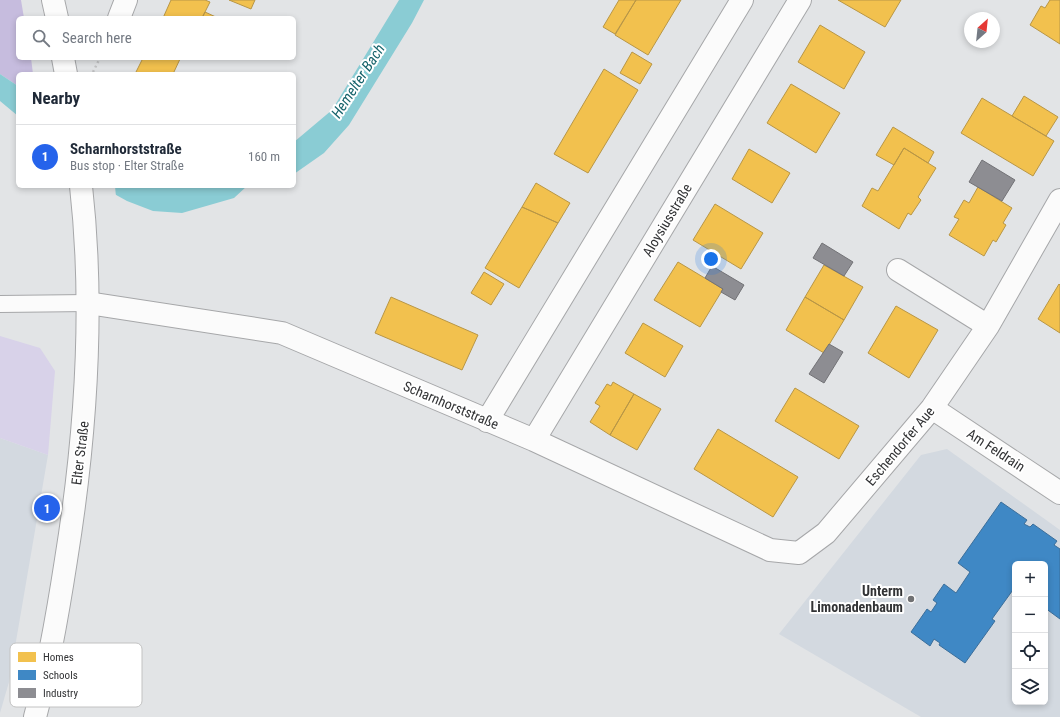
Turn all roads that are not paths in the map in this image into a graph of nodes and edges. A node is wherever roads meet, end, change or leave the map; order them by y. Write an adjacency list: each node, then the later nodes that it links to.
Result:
1 (53, 0): 5 (street)
2 (126, 0): 6 (street)
3 (742, 0): 16 (street)
4 (800, 0): 17 (street, Aloysiusstraße)
5 (57, 16)
6 (120, 16)
7 (63, 60): 8 (street)
8 (66, 72)
9 (81, 188): 12 (street, Elter Straße)
10 (1060, 200): 14 (street, Eschendorfer Aue)
11 (898, 270): 14 (street)
12 (88, 303): 13 (lane); 16 (street, Scharnhorststraße); 20 (street, Elter Straße)
13 (0, 304)
14 (988, 326): 15 (street, Eschendorfer Aue)
15 (932, 408): 18 (street, Am Feldrain); 19 (street, Eschendorfer Aue)
16 (487, 421): 17 (street, Scharnhorststraße)
17 (534, 440): 19 (street, Scharnhorststraße)
18 (1060, 492)
19 (799, 553)
20 (51, 643)
21 (37, 707): 22 (street, Elter Straße)
22 (34, 717)

